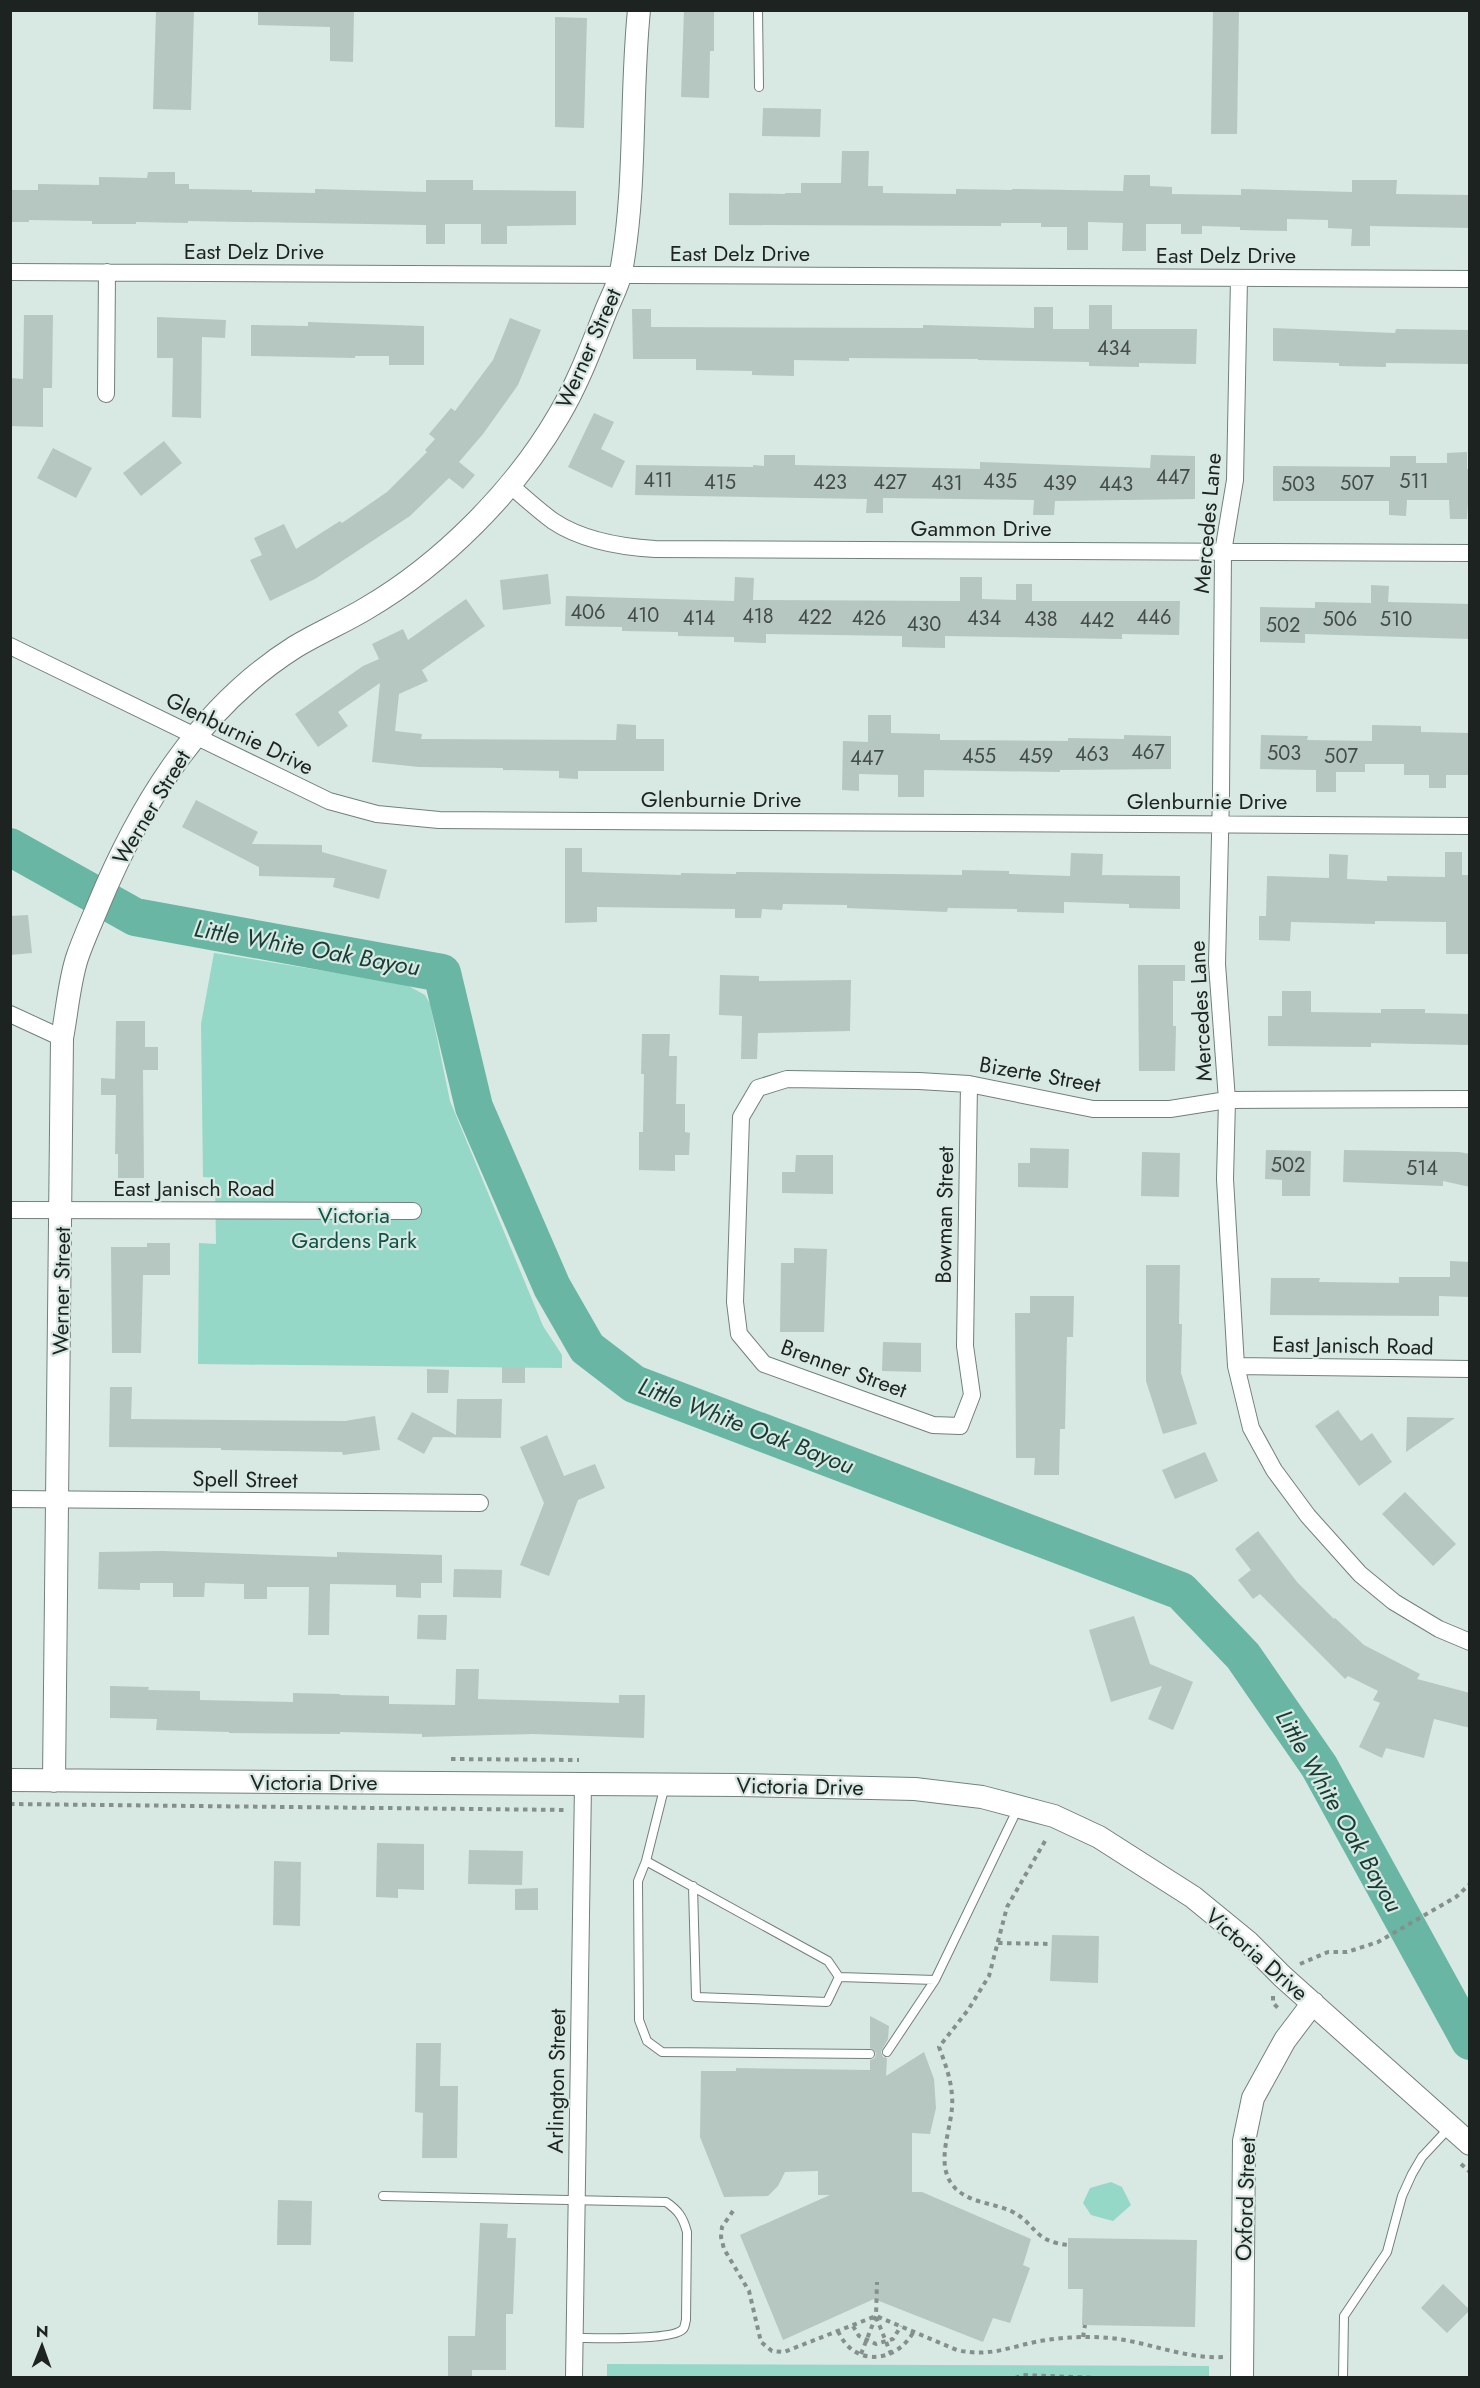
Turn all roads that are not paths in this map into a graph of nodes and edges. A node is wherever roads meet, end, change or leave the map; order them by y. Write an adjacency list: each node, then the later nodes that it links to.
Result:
1 (639, 10): 6 (street, Werner Street)
2 (758, 10): 3 (lane)
3 (759, 87)
4 (10, 272): 5 (street, East Delz Drive)
5 (107, 272): 6 (street, East Delz Drive); 9 (street)
6 (620, 275): 7 (street, East Delz Drive); 10 (street, Werner Street)
7 (1239, 278): 8 (street, East Delz Drive); 11 (street, Mercedes Lane)
8 (1470, 279)
9 (106, 394)
10 (510, 485): 11 (street, Gammon Drive); 14 (street, Werner Street)
11 (1223, 552): 12 (street, Gammon Drive); 15 (street, Mercedes Lane)
12 (1470, 553)
13 (10, 646): 14 (street, Glenburnie Drive)
14 (194, 736): 15 (street, Glenburnie Drive); 18 (street, Werner Street)
15 (1221, 824): 16 (street, Glenburnie Drive); 21 (street, Mercedes Lane)
16 (1470, 826)
17 (10, 1014): 18 (street)
18 (62, 1038): 24 (street, Werner Street)
19 (969, 1084): 21 (street, Bizerte Street); 22 (street, Bizerte Street); 26 (street, Bowman Street)
20 (1470, 1099): 21 (street, Bizerte Street)
21 (1227, 1100): 27 (street, Mercedes Lane)
22 (739, 1165): 26 (street, Brenner Street)
23 (10, 1210): 24 (street, East Janisch Road)
24 (62, 1211): 25 (street, East Janisch Road); 30 (street, Werner Street)
25 (413, 1211)
26 (965, 1346)
27 (1236, 1366): 28 (street, East Janisch Road); 32 (street, Mercedes Lane)
28 (1470, 1369)
29 (10, 1499): 30 (street, Spell Street)
30 (59, 1500): 31 (street, Spell Street); 34 (street, Werner Street)
31 (480, 1503)
32 (1470, 1642)
33 (10, 1780): 34 (street, Victoria Drive)
34 (54, 1780): 35 (street, Victoria Drive)
35 (583, 1784): 36 (street, Victoria Drive); 48 (street, Arlington Street)
36 (665, 1784): 37 (street, Victoria Drive); 38 (lane)
37 (1019, 1807): 41 (lane); 42 (street, Victoria Drive)
38 (646, 1861): 39 (lane); 44 (lane)
39 (693, 1886): 40 (lane); 40 (lane)
40 (839, 1977): 41 (lane)
41 (935, 1980): 43 (lane)
42 (1313, 2003): 45 (street, Victoria Drive); 50 (street, Oxford Street)
43 (887, 2052)
44 (870, 2054)
45 (1451, 2127): 46 (street, Victoria Drive); 52 (lane)
46 (1470, 2144)
47 (383, 2196): 48 (lane)
48 (577, 2201): 49 (street, Arlington Street); 49 (lane)
49 (575, 2338): 51 (street, Arlington Street)
50 (1242, 2367)
51 (574, 2378)
52 (1343, 2378)

